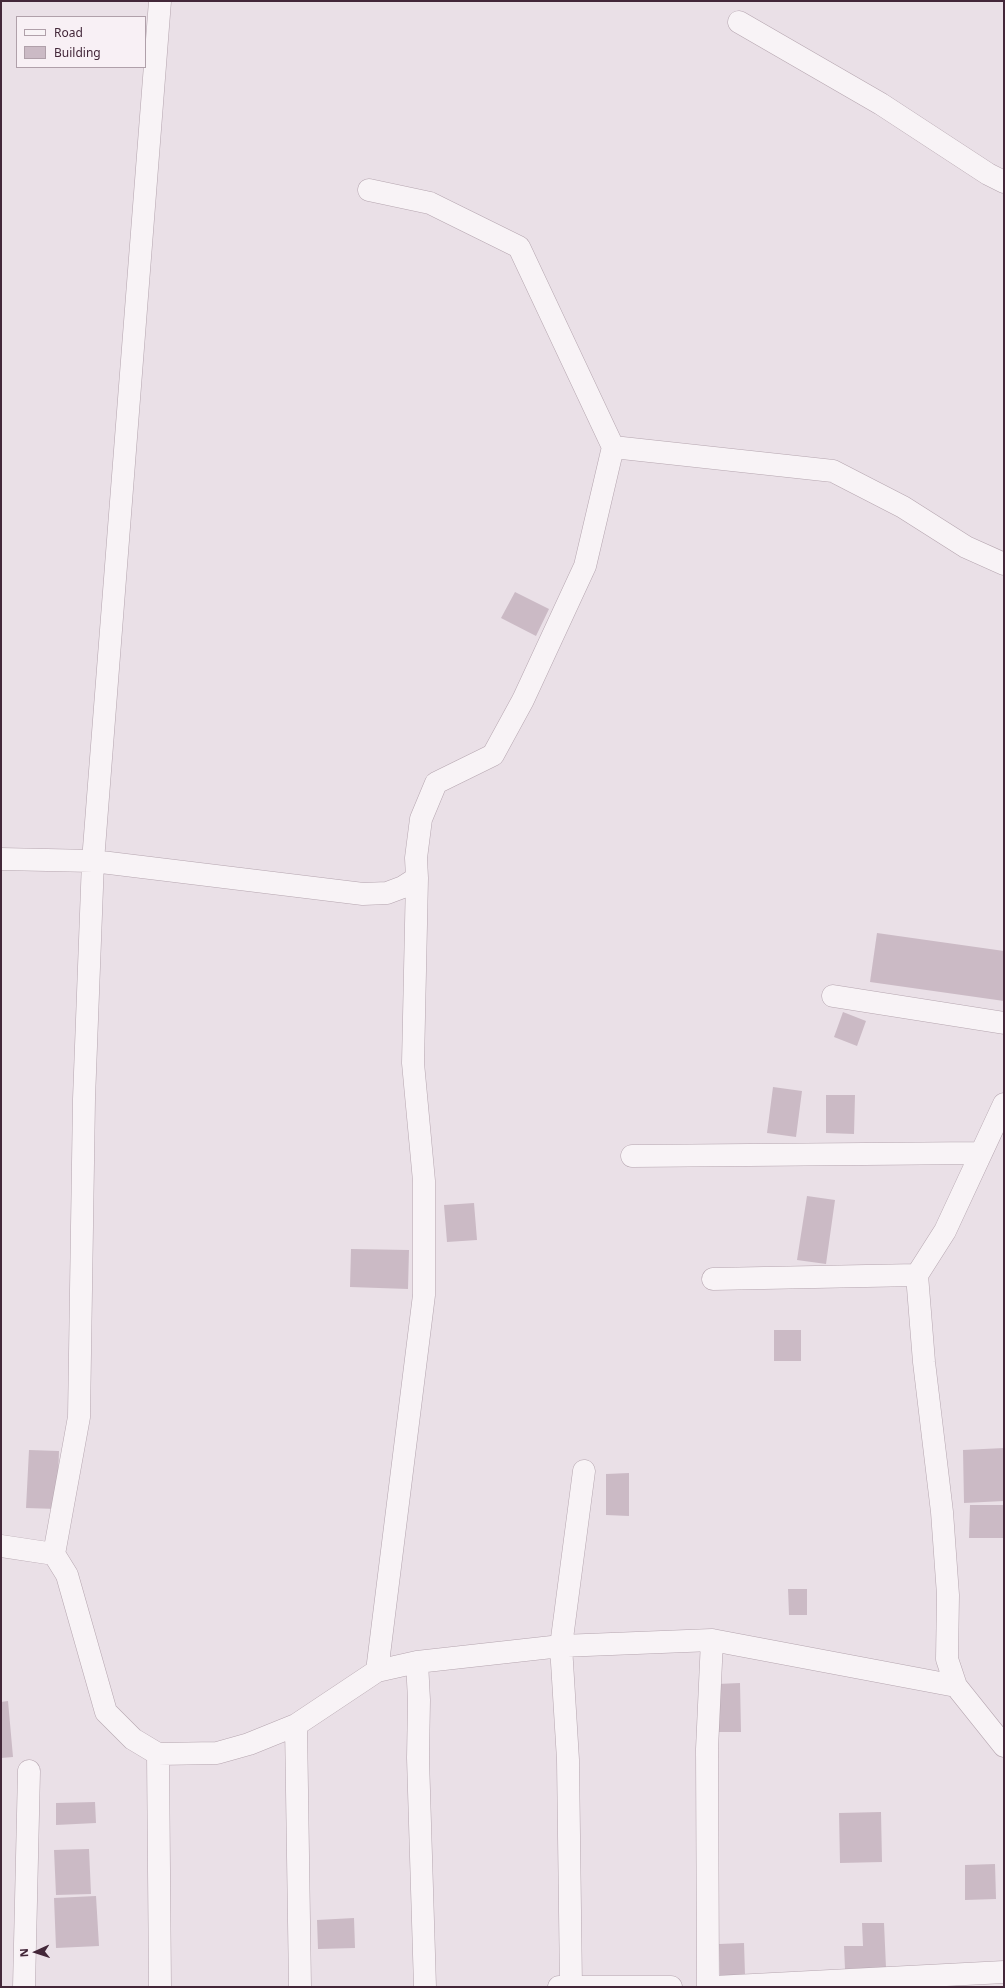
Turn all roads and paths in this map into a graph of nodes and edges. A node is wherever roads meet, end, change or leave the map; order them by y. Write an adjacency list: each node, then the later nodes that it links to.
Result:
1 (160, 1): 8 (street)
2 (739, 22): 3 (street)
3 (1004, 182)
4 (369, 190): 5 (street)
5 (613, 447): 6 (street); 9 (street)
6 (1004, 564)
7 (1, 859): 8 (street)
8 (93, 862): 9 (street); 19 (street)
9 (417, 878): 23 (street)
10 (833, 996): 11 (street)
11 (1004, 1023)
12 (1004, 1104): 13 (street)
13 (980, 1153): 14 (street); 15 (street)
14 (632, 1156)
15 (917, 1275): 16 (street); 24 (street)
16 (713, 1280)
17 (584, 1471): 21 (street)
18 (1, 1546): 19 (street)
19 (54, 1554): 27 (street)
20 (712, 1640): 21 (street); 24 (street); 36 (street)
21 (561, 1646): 22 (street); 34 (street)
22 (417, 1662): 23 (street); 33 (street)
23 (377, 1671): 25 (street)
24 (956, 1686): 26 (street)
25 (296, 1725): 27 (street); 32 (street)
26 (1004, 1746)
27 (158, 1754): 31 (street)
28 (28, 1771): 30 (street)
29 (1004, 1972): 37 (street)
30 (24, 1987)
31 (160, 1987)
32 (300, 1987)
33 (425, 1987)
34 (565, 1987): 35 (street)
35 (671, 1987)
36 (708, 1987)
37 (715, 1987)

